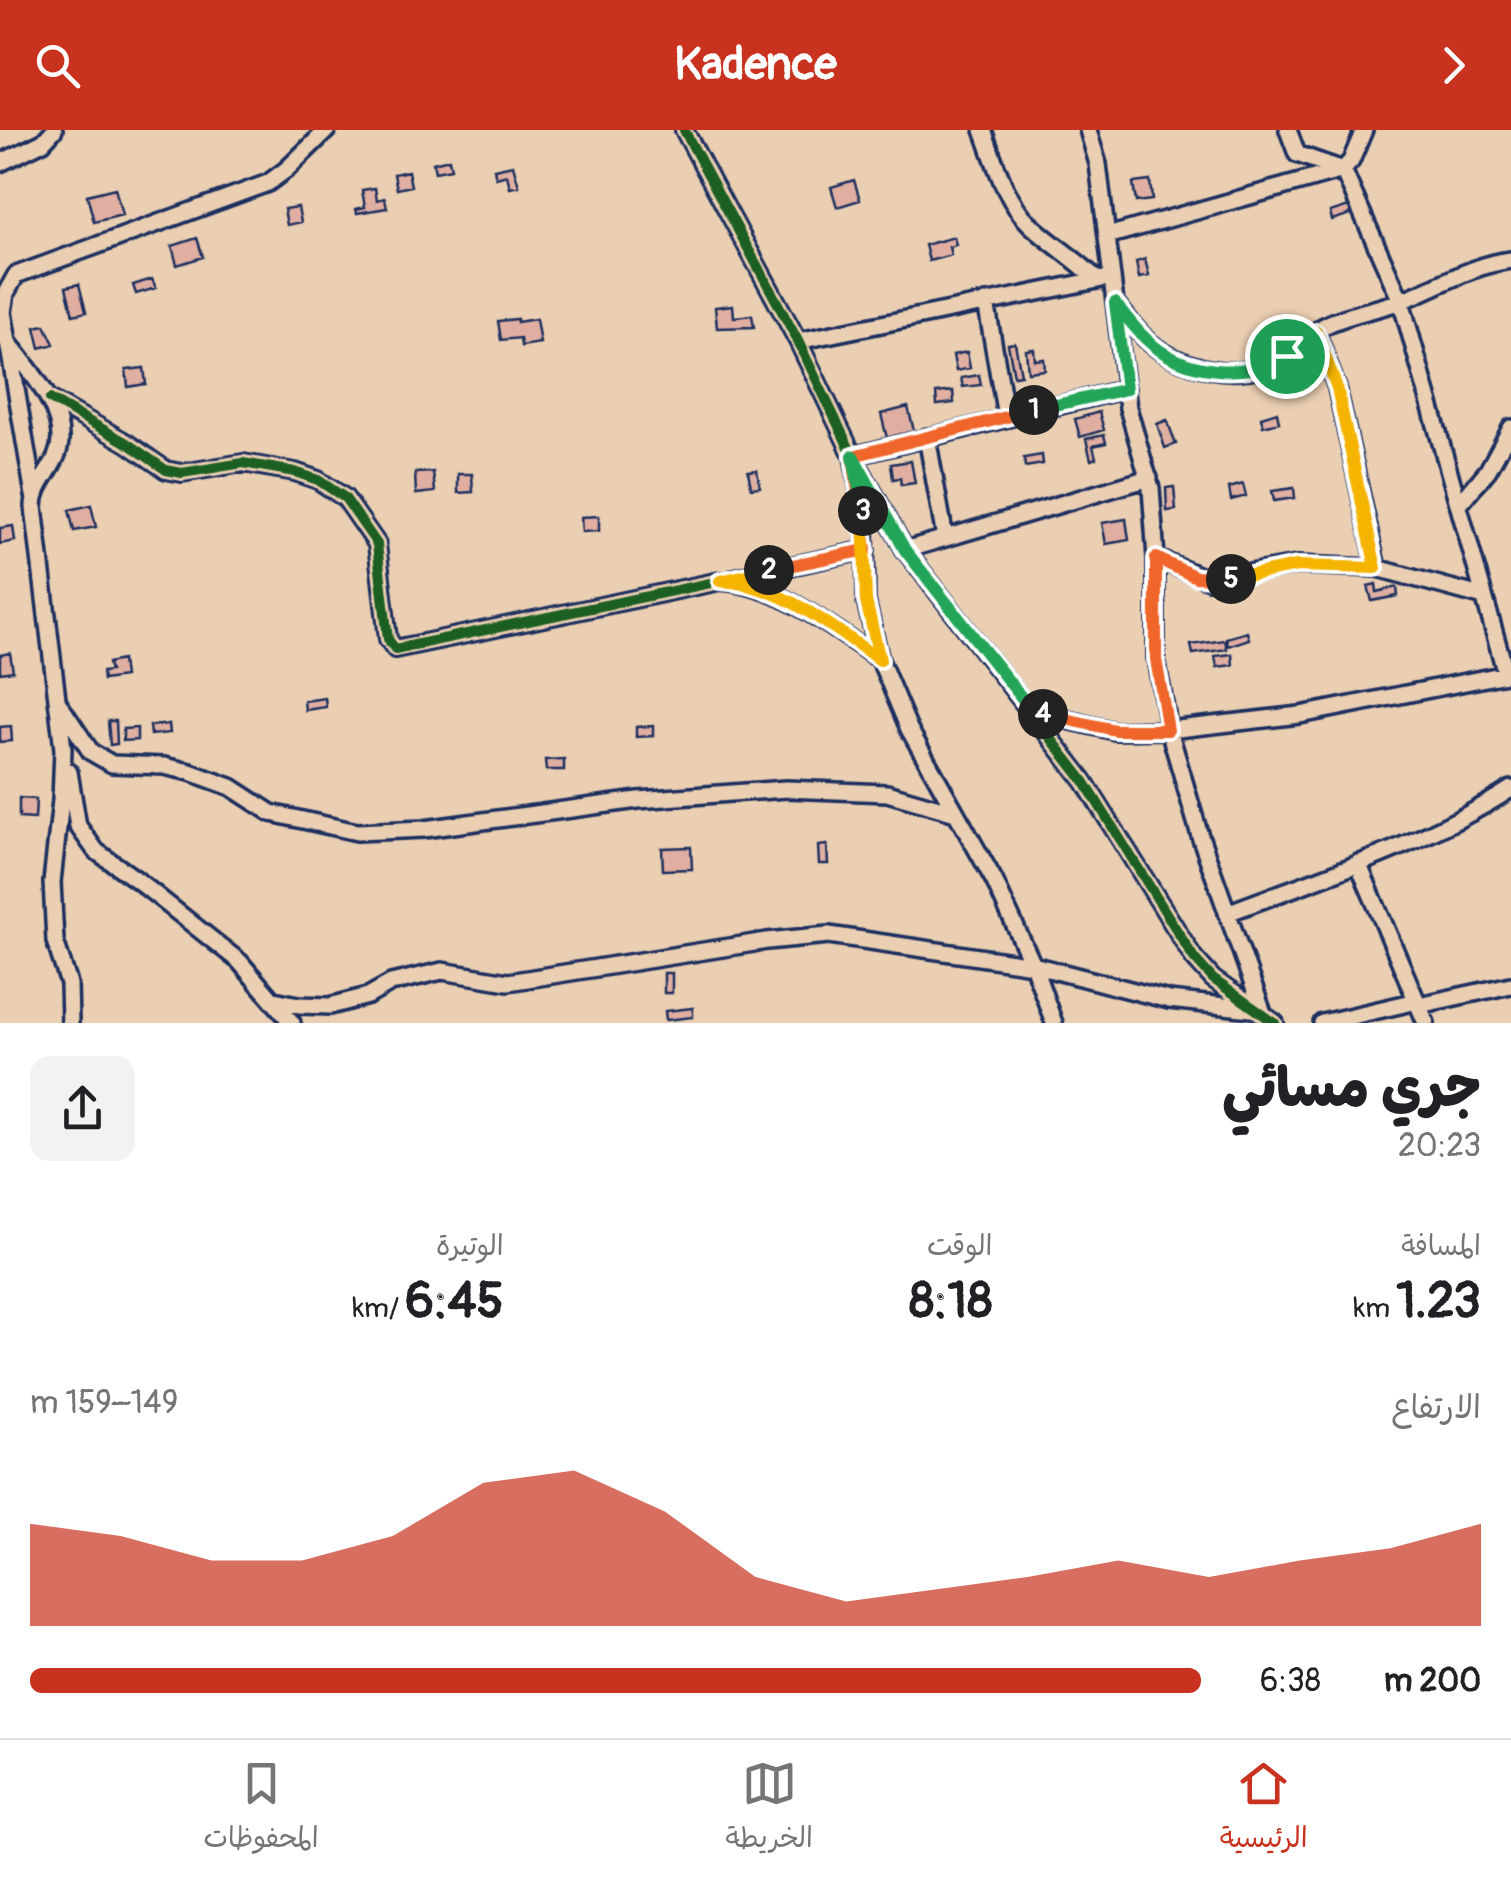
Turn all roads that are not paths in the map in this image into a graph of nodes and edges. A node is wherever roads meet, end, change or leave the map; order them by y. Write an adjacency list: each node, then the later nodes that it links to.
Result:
1 (54, 130): 10 (street)
2 (327, 130): 19 (street)
3 (684, 130): 9 (street)
4 (693, 130): 9 (street)
5 (983, 130): 14 (street)
6 (1088, 130): 12 (street)
7 (1288, 130): 11 (street)
8 (1364, 130): 11 (street)
9 (698, 153): 20 (street)
10 (0, 163)
11 (1343, 170): 12 (street); 15 (street)
12 (1107, 236): 14 (street)
13 (1511, 260): 15 (street)
14 (1104, 279): 16 (street); 17 (street)
15 (1401, 300): 18 (street); 29 (street)
16 (986, 302): 20 (street); 23 (street)
17 (1115, 303): 18 (street); 21 (street)
18 (1316, 332): 34 (street)
19 (3, 336): 22 (street); 28 (street)
20 (798, 341): 26 (street)
21 (1126, 389): 23 (street); 27 (street)
22 (50, 399): 28 (street); 35 (street)
23 (1006, 416): 25 (street)
24 (1511, 428): 29 (street)
25 (927, 437): 26 (street); 30 (street)
26 (853, 456): 31 (street); 32 (street)
27 (1148, 478): 30 (street); 33 (street)
28 (34, 494): 41 (street)
29 (1458, 505): 36 (street)
30 (946, 538): 32 (street)
31 (866, 550): 35 (street); 39 (street)
32 (905, 550): 42 (street)
33 (1156, 558): 34 (street); 43 (street)
34 (1376, 568): 36 (street)
35 (720, 581): 39 (street)
36 (1484, 597): 38 (street)
37 (1511, 624): 38 (street)
38 (1494, 633): 40 (street)
39 (880, 660): 46 (street)
40 (1508, 674): 43 (street)
41 (59, 704): 44 (street); 46 (street)
42 (1033, 712): 43 (street); 53 (street)
43 (1168, 730): 48 (street)
44 (63, 749): 51 (street); 54 (street)
45 (1511, 788): 47 (street)
46 (956, 812): 49 (street)
47 (1358, 863): 48 (street); 52 (street)
48 (1227, 913): 53 (street)
49 (1032, 964): 51 (street); 53 (street); 56 (street)
50 (1511, 985): 52 (street)
51 (274, 1000): 55 (street)
52 (1418, 1003): 57 (street); 58 (street)
53 (1265, 1016)
54 (70, 1023)
55 (292, 1023)
56 (1054, 1023)
57 (1322, 1023)
58 (1426, 1023)

